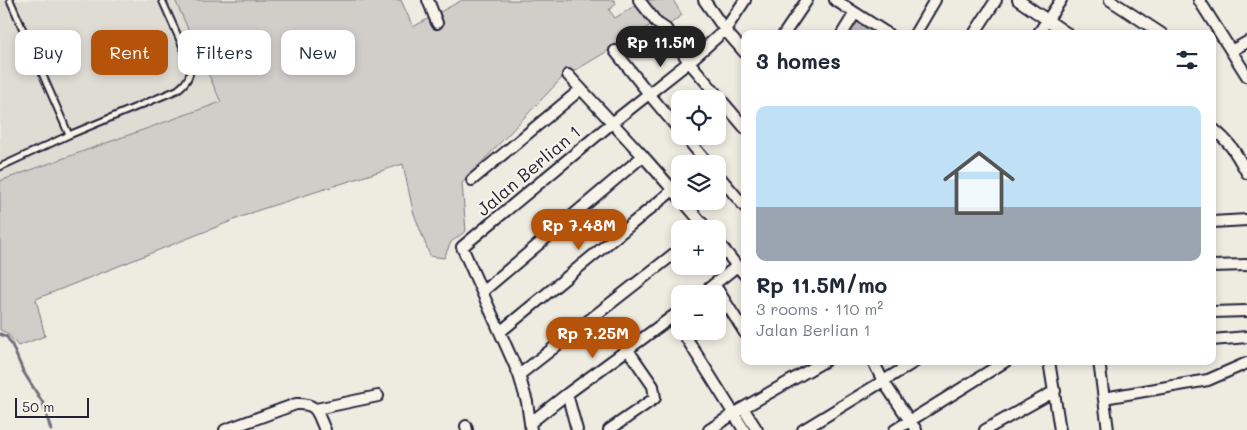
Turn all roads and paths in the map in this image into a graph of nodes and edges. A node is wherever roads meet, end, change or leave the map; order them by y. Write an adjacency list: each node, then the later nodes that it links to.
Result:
1 (10, 0): 40 (lane)
2 (162, 0): 40 (lane)
3 (428, 0): 17 (street)
4 (639, 0): 31 (street)
5 (704, 0): 18 (street)
6 (745, 0): 18 (street, Jalan Berlian 1)
7 (807, 0): 19 (street)
8 (835, 0): 15 (street)
9 (996, 0): 23 (street)
10 (1018, 0): 16 (street)
11 (1061, 0): 16 (street)
12 (1110, 0): 26 (street)
13 (1198, 0): 30 (street)
14 (930, 2): 22 (street)
15 (855, 13): 20 (street); 21 (street)
16 (1047, 20): 24 (street); 25 (street)
17 (437, 23)
18 (725, 30): 28 (street); 31 (street, Jalan Berlian 1)
19 (787, 30)
20 (844, 30)
21 (882, 30)
22 (917, 30)
23 (977, 30)
24 (1041, 30)
25 (1062, 30)
26 (1156, 30)
27 (1247, 42): 30 (street)
28 (741, 48)
29 (615, 51): 35 (street)
30 (1231, 51): 33 (street)
31 (689, 62): 35 (street, Jalan Berlian 1); 38 (street)
32 (568, 75): 34 (street)
33 (1247, 76)
34 (581, 89): 37 (street); 46 (street)
35 (649, 94): 36 (street); 37 (street, Jalan Berlian 1)
36 (671, 120)
37 (612, 123): 43 (street); 62 (street, Jalan Berlian 1)
38 (741, 123)
39 (1216, 131): 45 (street)
40 (69, 135): 44 (lane)
41 (692, 145): 42 (street)
42 (701, 155)
43 (643, 156): 48 (street); 62 (street)
44 (0, 167)
45 (1247, 172)
46 (472, 180)
47 (726, 184): 50 (street)
48 (671, 187)
49 (671, 199): 67 (street)
50 (741, 202)
51 (691, 210): 52 (street)
52 (699, 220)
53 (1247, 220): 54 (street)
54 (1216, 222)
55 (726, 252): 58 (street)
56 (671, 256): 79 (street)
57 (1247, 265): 59 (street)
58 (737, 266): 60 (street); 61 (street)
59 (1216, 266)
60 (741, 270)
61 (714, 284): 66 (street)
62 (482, 292): 67 (street, Jalan Berlian 1)
63 (1247, 311): 64 (street)
64 (1216, 312)
65 (671, 318): 71 (street)
66 (741, 327)
67 (500, 332): 79 (street, Jalan Berlian 1)
68 (1247, 336): 70 (street)
69 (688, 340): 86 (street)
70 (1216, 340)
71 (628, 350): 82 (street); 92 (street)
72 (1247, 363): 84 (street)
73 (818, 365): 86 (street)
74 (875, 365): 80 (street)
75 (909, 365): 80 (street)
76 (1000, 365): 87 (street)
77 (1050, 365): 81 (street)
78 (1100, 365): 84 (street)
79 (519, 375): 88 (street, Jalan Berlian 1)
80 (883, 381): 87 (street); 96 (street)
81 (1055, 391): 98 (street); 99 (street)
82 (567, 394): 88 (street); 91 (street)
83 (378, 396): 85 (street)
84 (1104, 398): 100 (street)
85 (316, 409): 89 (street); 90 (street)
86 (739, 411): 93 (street); 94 (street); 95 (street)
87 (913, 426): 97 (street)
88 (531, 427)
89 (225, 430)
90 (325, 430)
91 (577, 430)
92 (609, 430)
93 (709, 430)
94 (744, 430)
95 (757, 430)
96 (803, 430)
97 (894, 430)
98 (985, 430)
99 (1060, 430)
100 (1108, 430)

